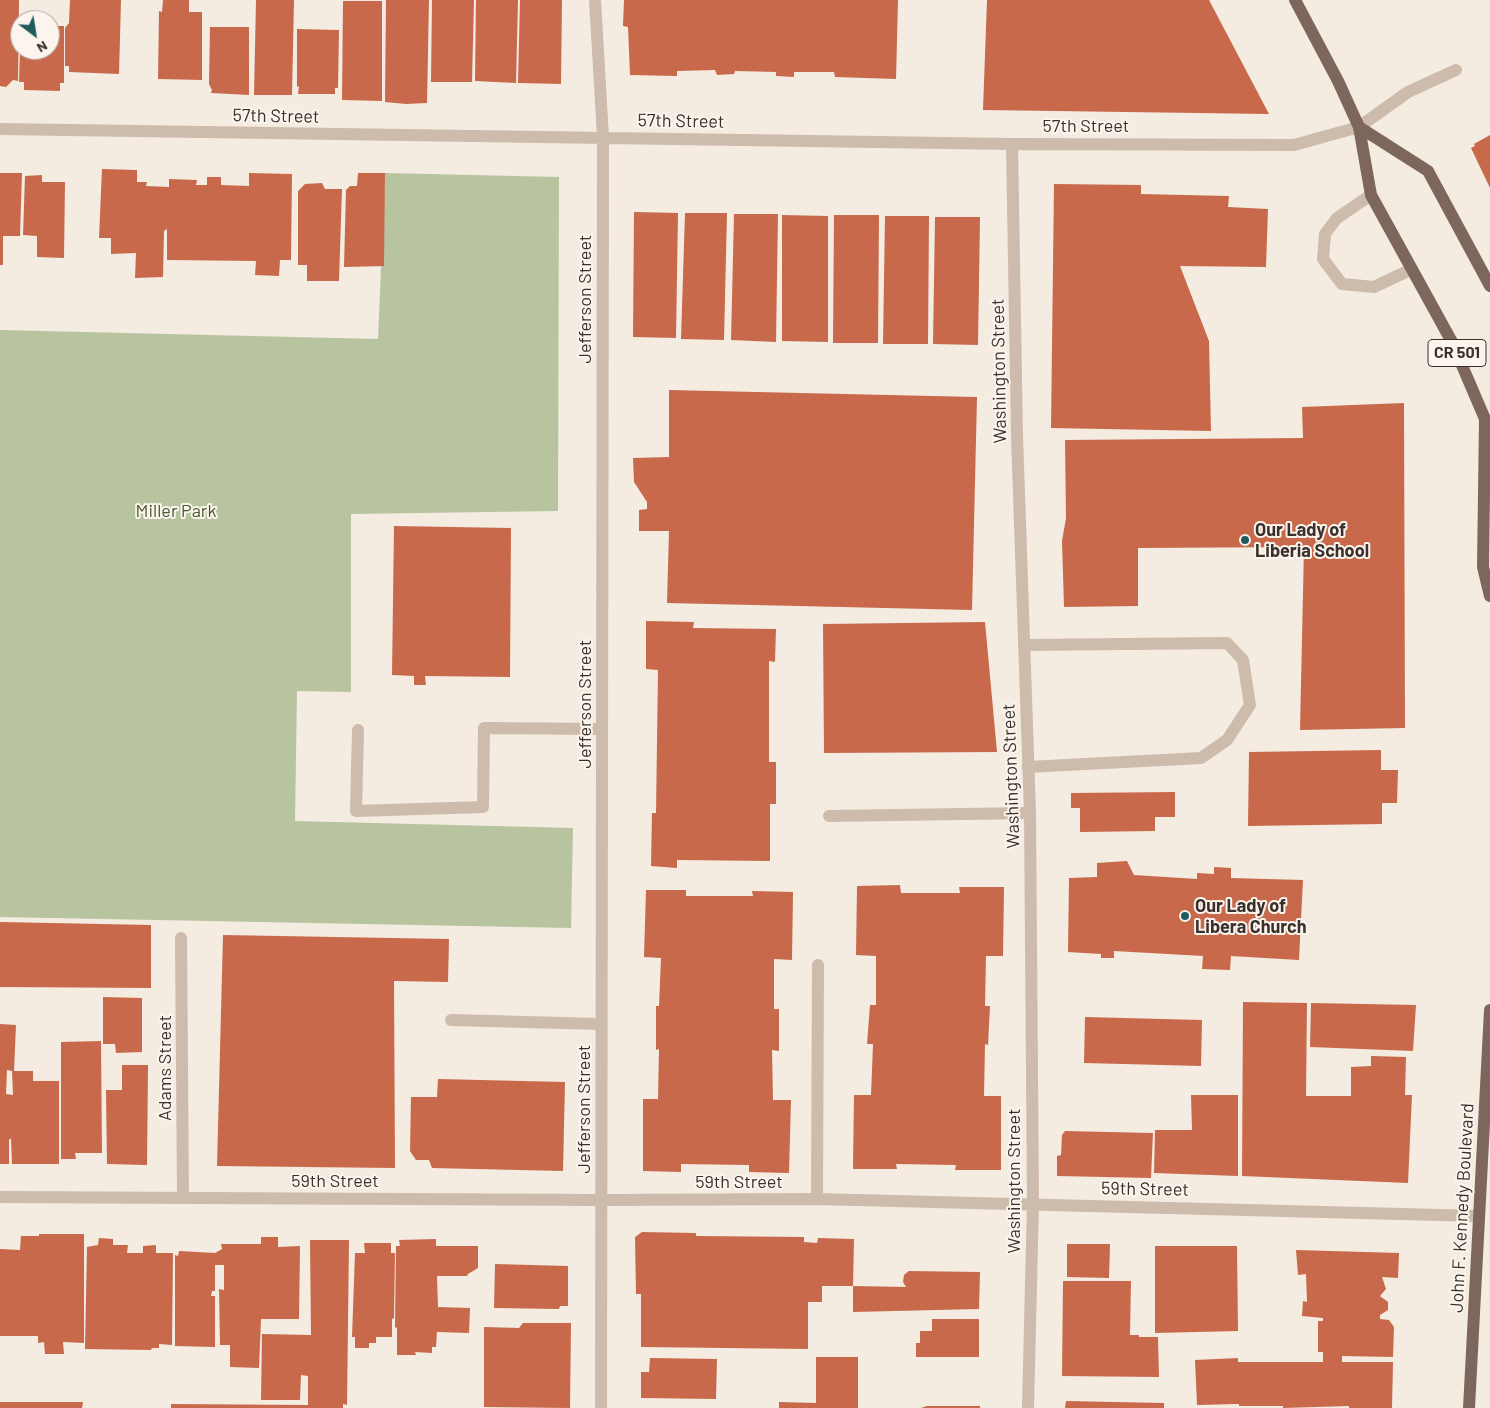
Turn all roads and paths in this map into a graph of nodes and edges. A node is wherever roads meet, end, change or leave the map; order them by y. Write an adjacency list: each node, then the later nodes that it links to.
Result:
1 (595, 0): 6 (street, Jefferson Street)
2 (1295, 0): 4 (main road, CR 501)
3 (1456, 70): 4 (street)
4 (1359, 127): 7 (street, 57th Street); 8 (main road, CR 501); 10 (main road)
5 (0, 129): 6 (street, 57th Street)
6 (603, 137): 7 (street, 57th Street); 13 (street, Jefferson Street)
7 (1012, 144): 12 (street, Washington Street)
8 (1372, 195): 9 (main road, CR 501); 9 (street)
9 (1412, 269): 11 (main road, CR 501)
10 (1490, 286)
11 (1490, 596)
12 (1024, 645): 15 (street, Washington Street); 15 (street)
13 (602, 729): 14 (street); 22 (street, Jefferson Street)
14 (358, 730)
15 (1028, 767): 16 (street, Washington Street)
16 (1030, 813): 17 (street); 27 (street, Washington Street)
17 (829, 816)
18 (181, 938): 24 (street, Adams Street)
19 (818, 965): 25 (street)
20 (1490, 1010): 28 (main road, John F. Kennedy Boulevard)
21 (451, 1020): 22 (street)
22 (601, 1024): 26 (street, Jefferson Street)
23 (0, 1197): 24 (street, 59th Street)
24 (183, 1198): 26 (street, 59th Street)
25 (817, 1199): 26 (street, 59th Street); 27 (street, 59th Street)
26 (602, 1200): 29 (street, Jefferson Street)
27 (1033, 1203): 28 (street, 59th Street); 30 (street, Washington Street)
28 (1479, 1216): 31 (main road, John F. Kennedy Boulevard)
29 (601, 1408)
30 (1028, 1408)
31 (1469, 1408)

